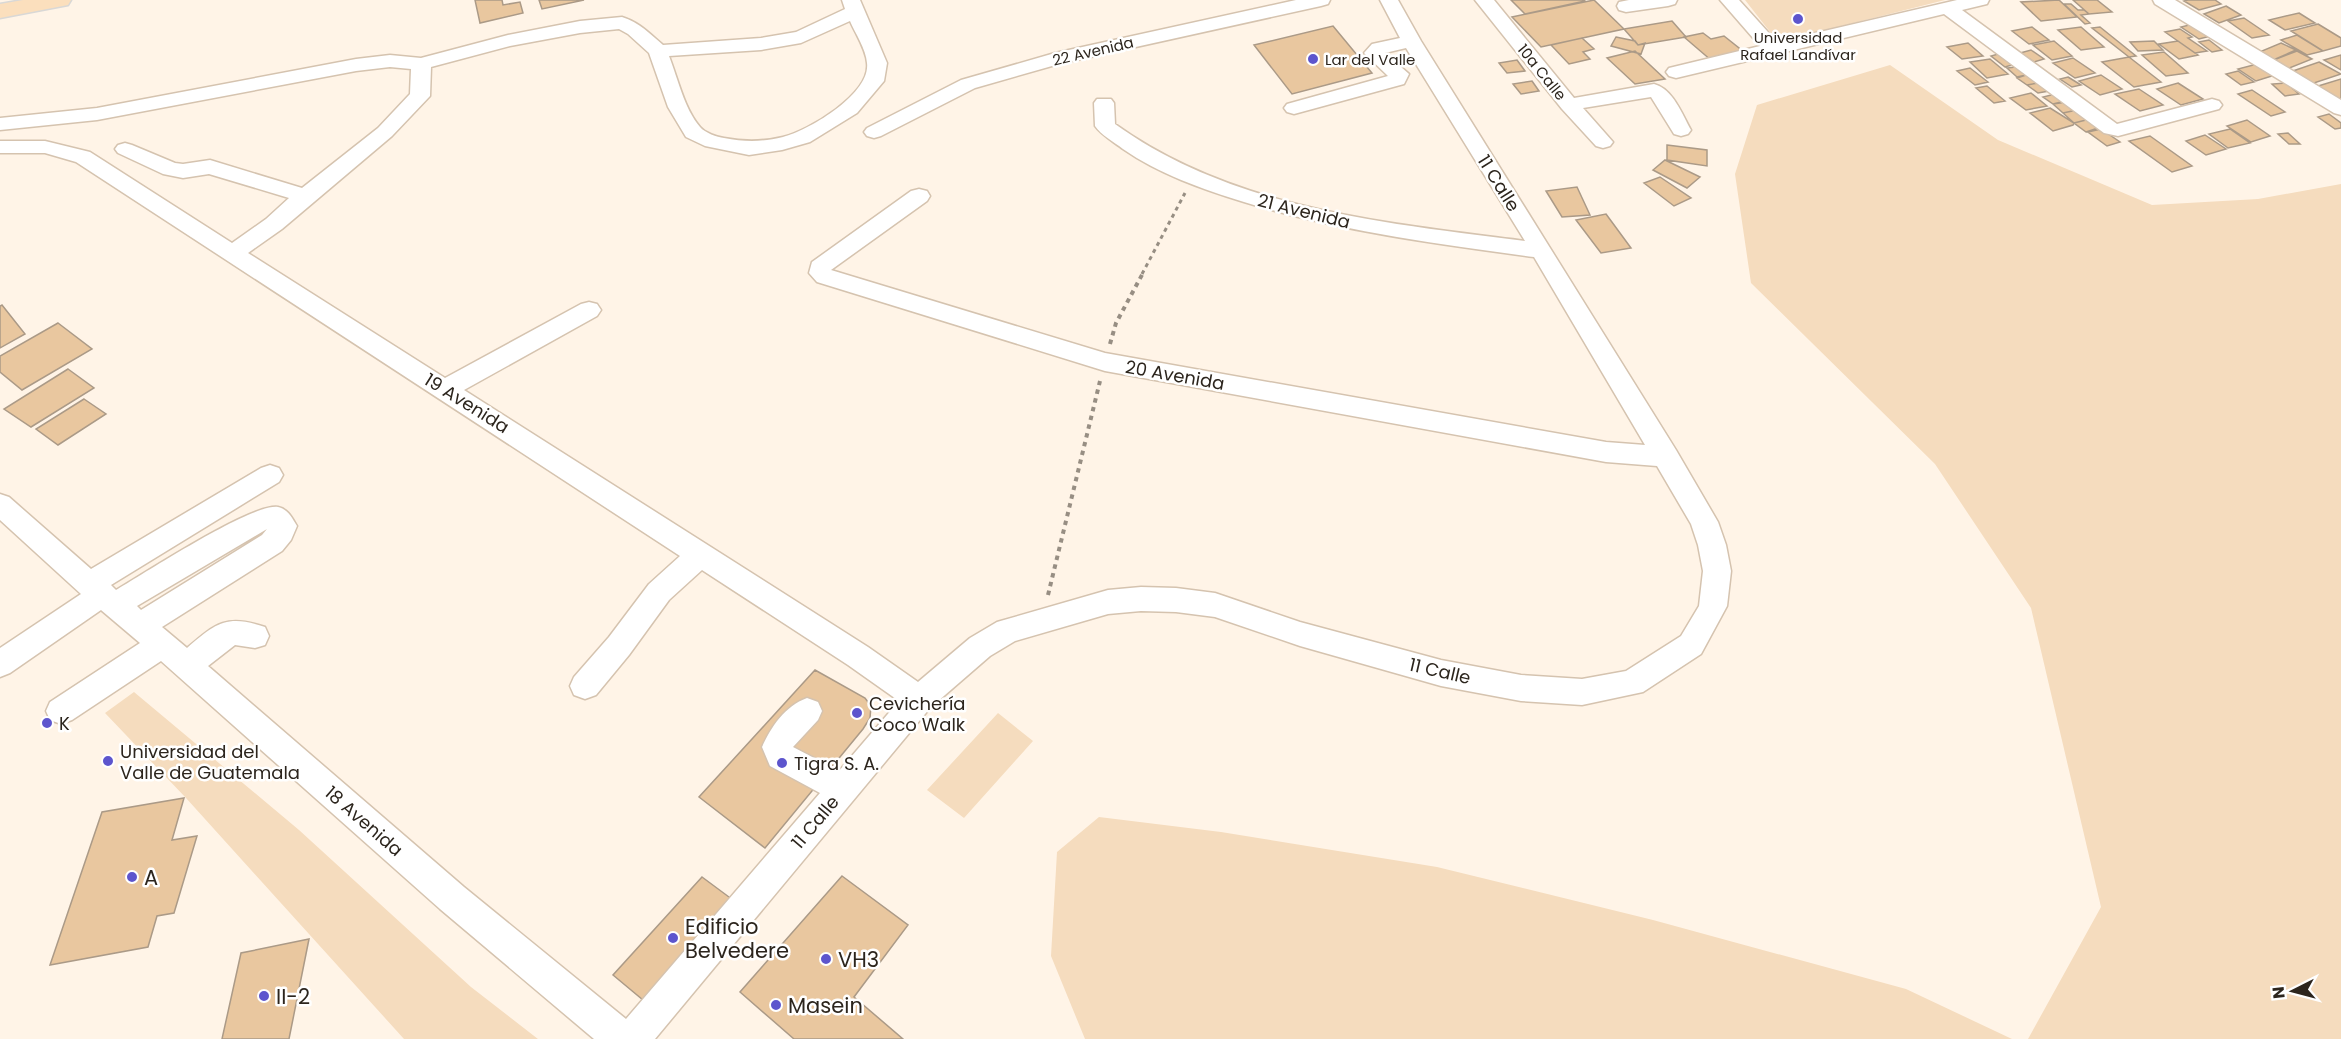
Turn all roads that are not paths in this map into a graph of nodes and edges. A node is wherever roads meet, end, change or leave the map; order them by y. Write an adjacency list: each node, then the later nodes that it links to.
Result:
1 (60, 0): 12 (main road)
2 (1321, 0): 25 (street, 22 Avenida)
3 (1484, 0): 19 (street, 10a Calle)
4 (1668, 0): 10 (street)
5 (1729, 0): 14 (street)
6 (1980, 0): 11 (street)
7 (2162, 0): 22 (street)
8 (1392, 2): 13 (street, 11 Calle)
9 (853, 6): 15 (street); 15 (street)
10 (1626, 6)
11 (1948, 8): 14 (street); 20 (street)
12 (2, 11)
13 (1411, 41): 21 (street); 31 (street, 11 Calle)
14 (1772, 48): 17 (street)
15 (658, 51): 16 (street)
16 (421, 64): 23 (street); 29 (street)
17 (1676, 72)
18 (1104, 103): 31 (street, 21 Avenida)
19 (1569, 105): 24 (street); 26 (street, 10a Calle)
20 (2212, 105)
21 (1294, 108)
22 (2341, 109)
23 (0, 124)
24 (1681, 130)
25 (874, 132)
26 (1603, 142)
27 (0, 147): 32 (street, 19 Avenida)
28 (125, 149): 29 (street)
29 (305, 196): 32 (street)
30 (919, 196): 35 (street, 20 Avenida)
31 (1542, 251): 35 (street, 11 Calle)
32 (233, 253): 34 (street, 19 Avenida)
33 (589, 310): 34 (street)
34 (446, 389): 38 (street, 19 Avenida)
35 (1667, 457): 47 (street, 11 Calle)
36 (270, 475): 40 (street)
37 (0, 504): 40 (street, 18 Avenida)
38 (700, 554): 46 (street); 47 (street, 19 Avenida)
39 (159, 578): 40 (street); 41 (street); 41 (street)
40 (102, 594): 42 (street, 18 Avenida); 44 (street)
41 (178, 601): 42 (street)
42 (151, 635): 45 (street, 18 Avenida); 48 (street)
43 (255, 636): 45 (street)
44 (0, 664)
45 (187, 666): 51 (street, 18 Avenida)
46 (585, 686)
47 (919, 699): 50 (street, 11 Calle)
48 (61, 711)
49 (807, 711): 50 (street)
50 (843, 789): 52 (street, 11 Calle)
51 (622, 1039)
52 (632, 1039)

